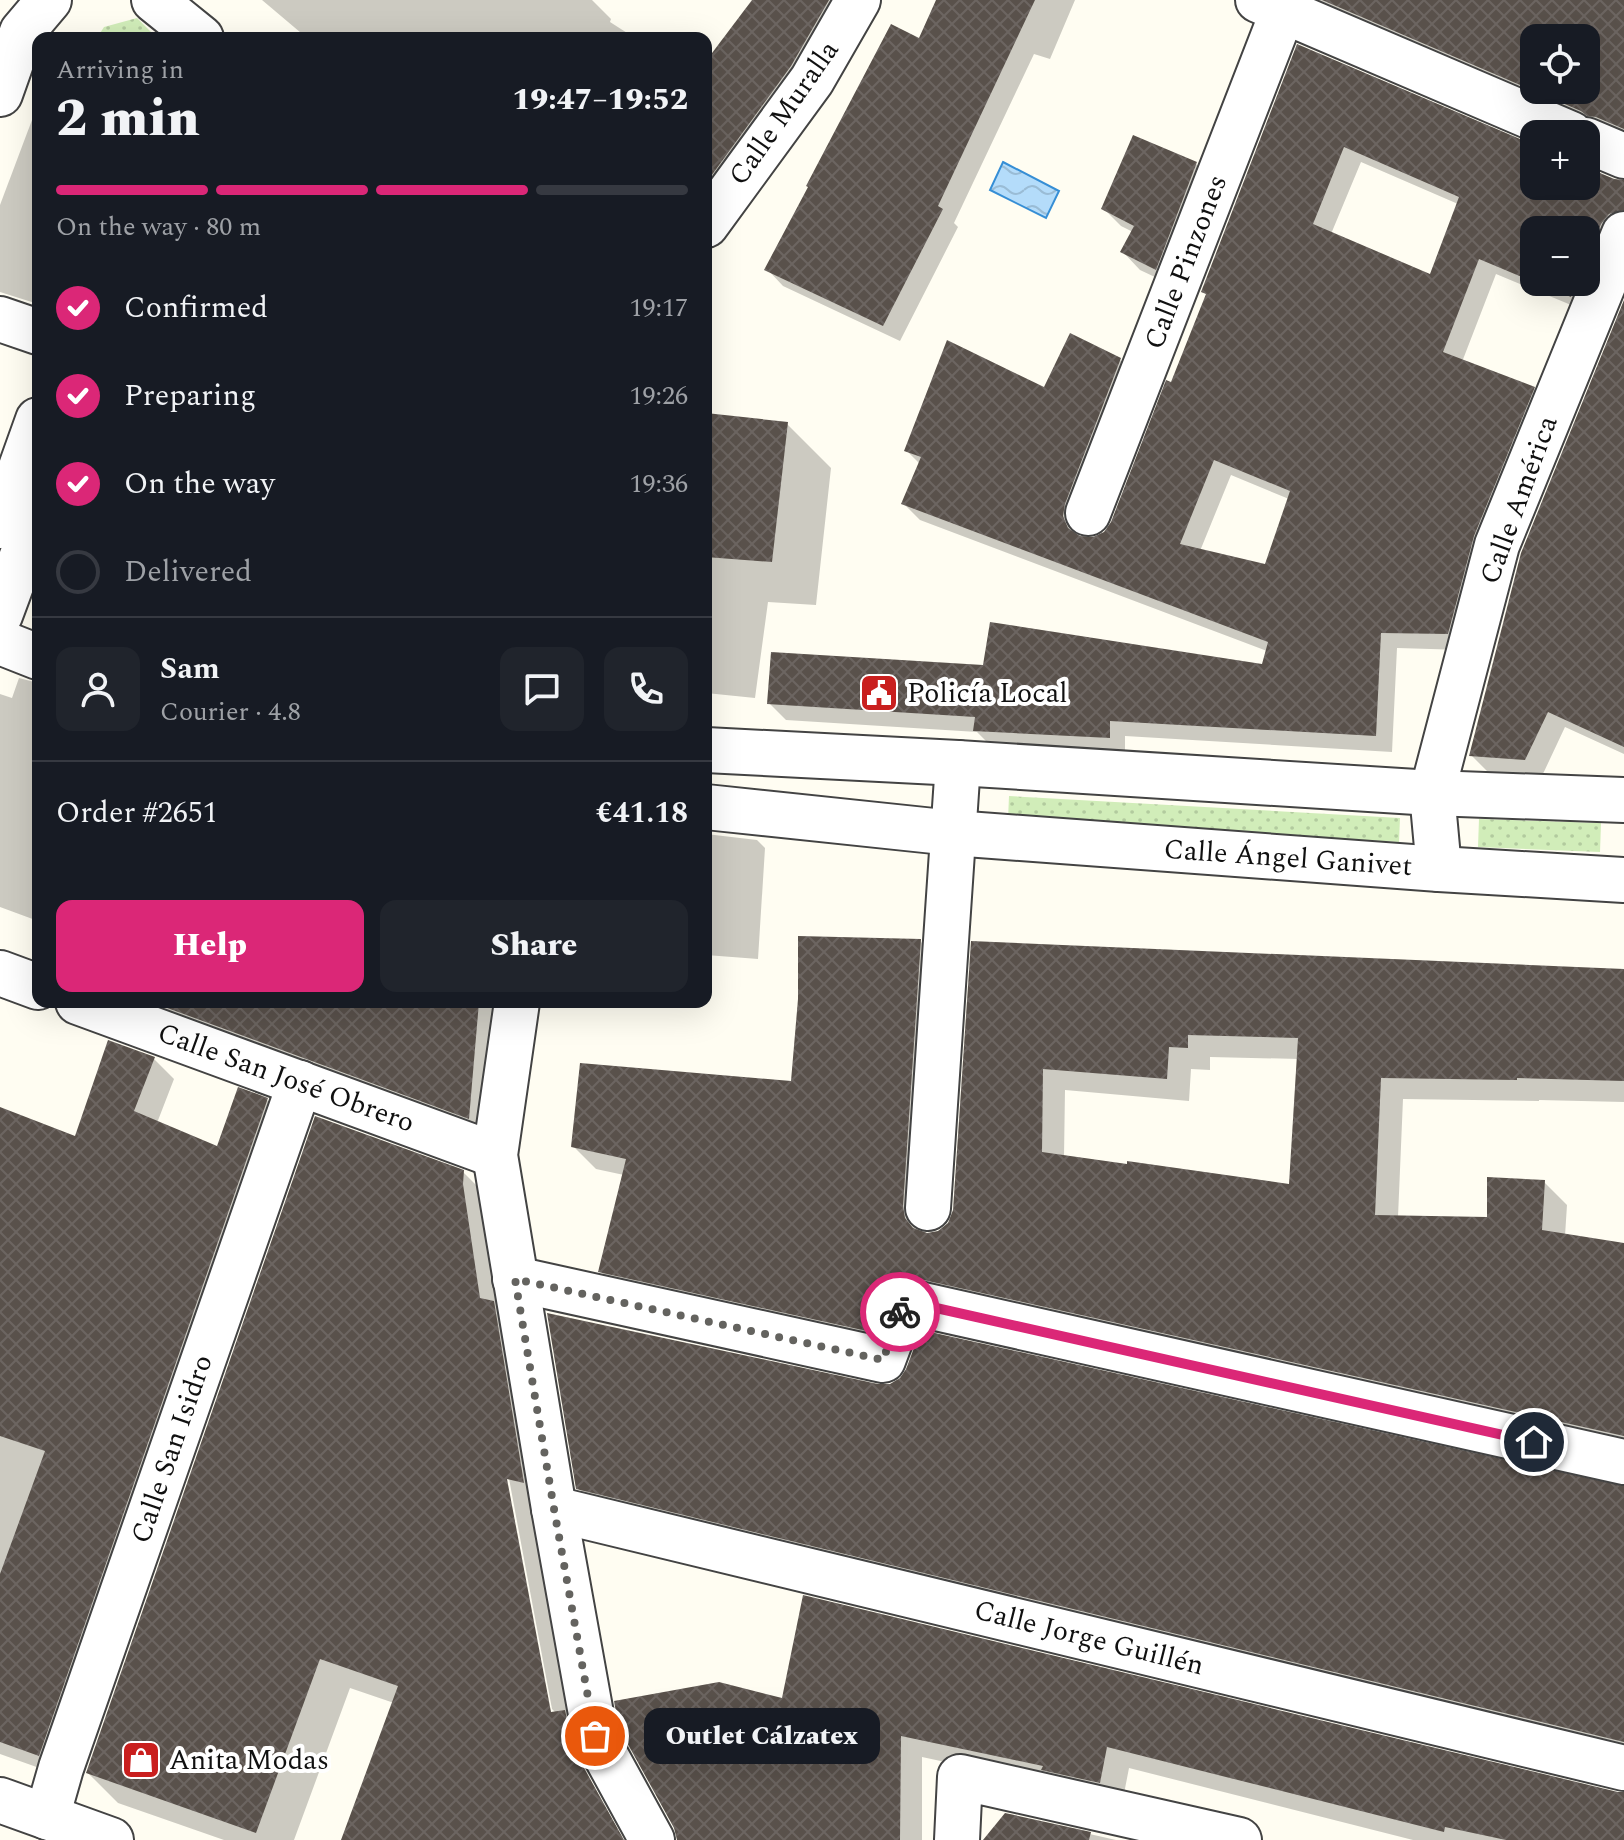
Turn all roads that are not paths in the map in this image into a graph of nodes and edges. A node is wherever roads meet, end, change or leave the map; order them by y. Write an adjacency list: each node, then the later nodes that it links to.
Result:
1 (154, 0): 5 (street)
2 (858, 0): 10 (street, Calle Muralla)
3 (1270, 5): 7 (street); 17 (street, Calle Pinzones)
4 (27, 24): 6 (street)
5 (194, 32)
6 (0, 94)
7 (1538, 120)
8 (1600, 146): 9 (street)
9 (1624, 156)
10 (712, 217)
11 (1624, 234): 25 (street, Calle América)
12 (0, 295): 13 (street)
13 (32, 305)
14 (0, 319): 15 (street)
15 (32, 330)
16 (32, 437): 18 (street)
17 (1088, 513)
18 (0, 526)
19 (32, 529): 20 (street)
20 (0, 615)
21 (0, 642): 22 (street)
22 (32, 655)
23 (712, 750): 24 (street)
24 (958, 763): 25 (street); 28 (street)
25 (1432, 793): 26 (street); 29 (street, Calle América)
26 (1624, 802)
27 (712, 808): 28 (street, Calle Ángel Ganivet)
28 (953, 833): 29 (street, Calle Ángel Ganivet); 37 (street)
29 (1439, 869): 30 (street, Calle Ángel Ganivet)
30 (1624, 880)
31 (0, 973): 32 (street)
32 (32, 985)
33 (94, 1008): 35 (street, Calle San José Obrero)
34 (516, 1008): 36 (street)
35 (300, 1083): 36 (street, Calle San José Obrero); 43 (street, Calle San Isidro)
36 (495, 1155): 38 (street)
37 (928, 1208)
38 (515, 1279): 39 (street); 40 (street)
39 (1624, 1462)
40 (554, 1509): 41 (street, Calle Jorge Guillén); 45 (street)
41 (1624, 1768)
42 (0, 1800): 43 (street)
43 (47, 1817): 44 (street)
44 (111, 1840)
45 (652, 1840)
46 (957, 1840): 47 (street)
47 (1239, 1840)

